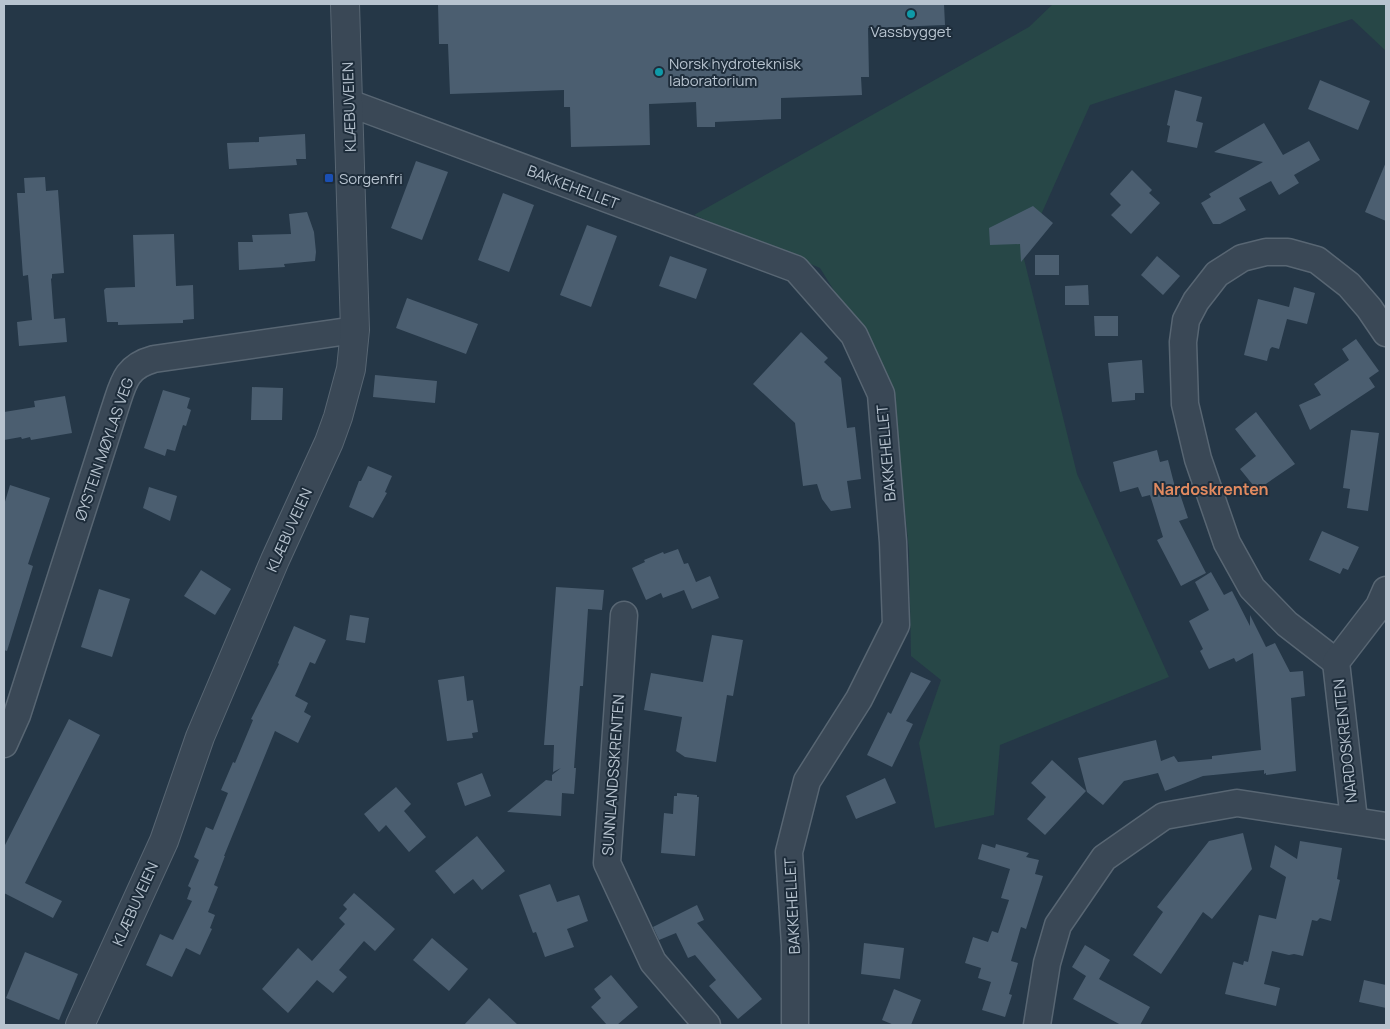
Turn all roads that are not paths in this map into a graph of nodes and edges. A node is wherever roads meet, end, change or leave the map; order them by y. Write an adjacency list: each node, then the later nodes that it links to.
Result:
1 (345, 4): 2 (street, KLÆBUVEIEN)
2 (349, 103): 3 (street, KLÆBUVEIEN); 13 (street, BAKKEHELLET)
3 (355, 330): 8 (street, ØYSTEIN MØYLAS VEG); 11 (street, KLÆBUVEIEN)
4 (1386, 333): 7 (street, NARDOSKRENTEN)
5 (1386, 590): 7 (street, NARDOSKRENTEN)
6 (624, 615): 12 (street, SUNNLANDSSKRENTEN)
7 (1336, 662): 9 (street, NARDOSKRENTEN)
8 (4, 744)
9 (1354, 820): 10 (street); 14 (street)
10 (1386, 826)
11 (80, 1025)
12 (707, 1025)
13 (795, 1025)
14 (1037, 1025)

